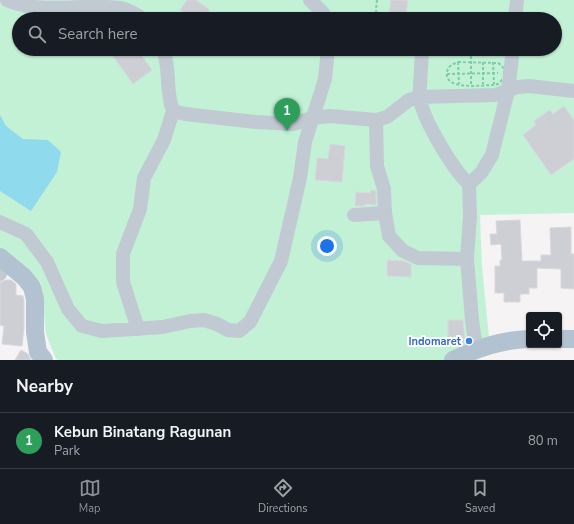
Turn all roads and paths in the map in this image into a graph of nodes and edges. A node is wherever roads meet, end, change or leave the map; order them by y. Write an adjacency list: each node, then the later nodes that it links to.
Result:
1 (7, 0): 5 (lane)
2 (310, 0): 6 (lane)
3 (377, 0): 7 (path)
4 (517, 0): 8 (lane)
5 (130, 12)
6 (322, 12)
7 (376, 12)
8 (516, 12)
9 (165, 56): 31 (lane)
10 (327, 56): 32 (lane)
11 (422, 56): 30 (lane)
12 (471, 56): 15 (path)
13 (512, 56): 28 (lane)
14 (458, 62): 15 (path); 22 (path); 23 (path)
15 (471, 62): 16 (path); 18 (path)
16 (482, 62): 17 (path); 19 (path)
17 (494, 62): 20 (path); 21 (path)
18 (471, 73): 19 (path); 23 (path); 27 (path)
19 (483, 73): 20 (path); 25 (path)
20 (494, 73): 21 (path); 26 (path)
21 (505, 73): 26 (path)
22 (446, 74): 23 (path); 24 (path)
23 (458, 74): 24 (path)
24 (459, 85): 27 (path)
25 (483, 85): 26 (path); 27 (path)
26 (494, 85)
27 (471, 90): 28 (lane); 30 (lane)
28 (508, 91): 29 (lane); 34 (lane)
29 (574, 91)
30 (420, 98): 33 (lane); 34 (lane)
31 (174, 111): 32 (lane); 40 (lane)
32 (312, 118): 33 (lane); 40 (lane)
33 (376, 120): 35 (lane)
34 (469, 184): 38 (lane)
35 (385, 213): 36 (lane); 38 (lane)
36 (354, 215)
37 (0, 222): 40 (lane)
38 (467, 259): 44 (lane)
39 (1, 264): 45 (main road)
40 (138, 329)
41 (562, 339): 42 (main road)
42 (574, 339)
43 (526, 340): 44 (main road)
44 (477, 354): 46 (main road)
45 (44, 360)
46 (453, 360)

